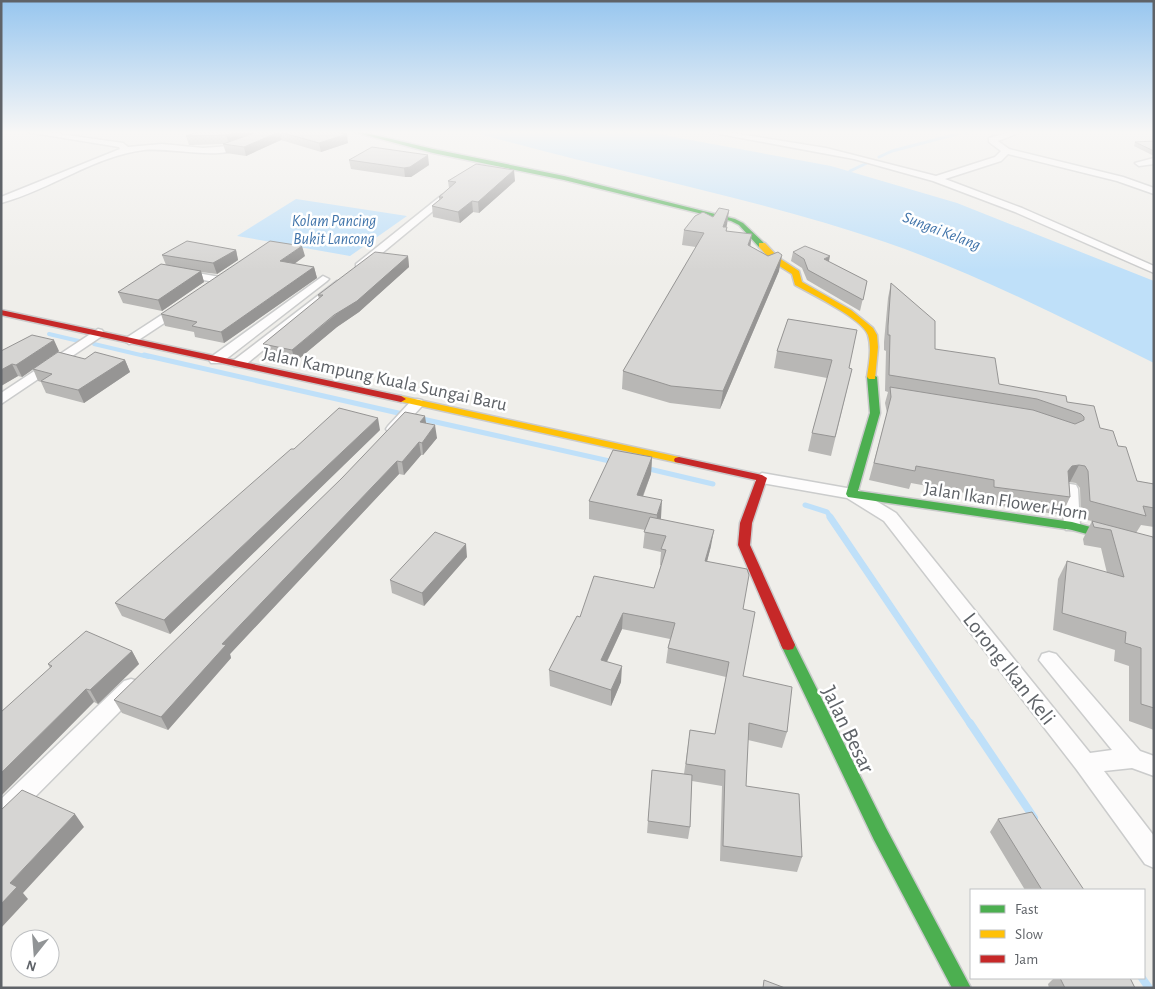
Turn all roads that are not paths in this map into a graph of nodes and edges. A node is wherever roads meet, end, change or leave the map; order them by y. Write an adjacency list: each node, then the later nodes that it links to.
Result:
1 (55, 178): 8 (street)
2 (565, 178): 20 (street)
3 (934, 178): 5 (street)
4 (1117, 178): 6 (street)
5 (937, 179): 10 (street)
6 (1154, 191)
7 (445, 197): 19 (street)
8 (1, 200)
9 (165, 270): 11 (street)
10 (1154, 270)
11 (224, 278): 13 (street)
12 (323, 279): 18 (street)
13 (204, 291)
14 (188, 301): 17 (street)
15 (4, 315): 16 (street, Jalan Kampung Kuala Sungai Baru)
16 (98, 334): 17 (street, Jalan Kampung Kuala Sungai Baru); 22 (street)
17 (130, 340): 18 (street, Jalan Kampung Kuala Sungai Baru)
18 (216, 360): 19 (street, Jalan Kampung Kuala Sungai Baru)
19 (239, 363): 23 (street, Jalan Kampung Kuala Sungai Baru)
20 (872, 395): 21 (street); 27 (street)
21 (888, 398)
22 (1, 400)
23 (410, 411): 24 (street); 25 (street, Jalan Kampung Kuala Sungai Baru)
24 (383, 439)
25 (762, 478): 27 (street, Lorong Ikan Keli); 37 (street, Jalan Besar)
26 (1070, 489): 28 (street)
27 (852, 494): 28 (street, Jalan Ikan Flower Horn); 33 (street, Lorong Ikan Keli)
28 (1072, 526): 29 (street, Jalan Ikan Flower Horn)
29 (1154, 548)
30 (1049, 660): 32 (street)
31 (146, 672): 35 (street)
32 (1132, 758): 33 (street); 34 (street)
33 (1085, 763): 36 (street, Lorong Ikan Keli)
34 (1154, 766)
35 (1, 815)
36 (1154, 856)
37 (962, 988)

